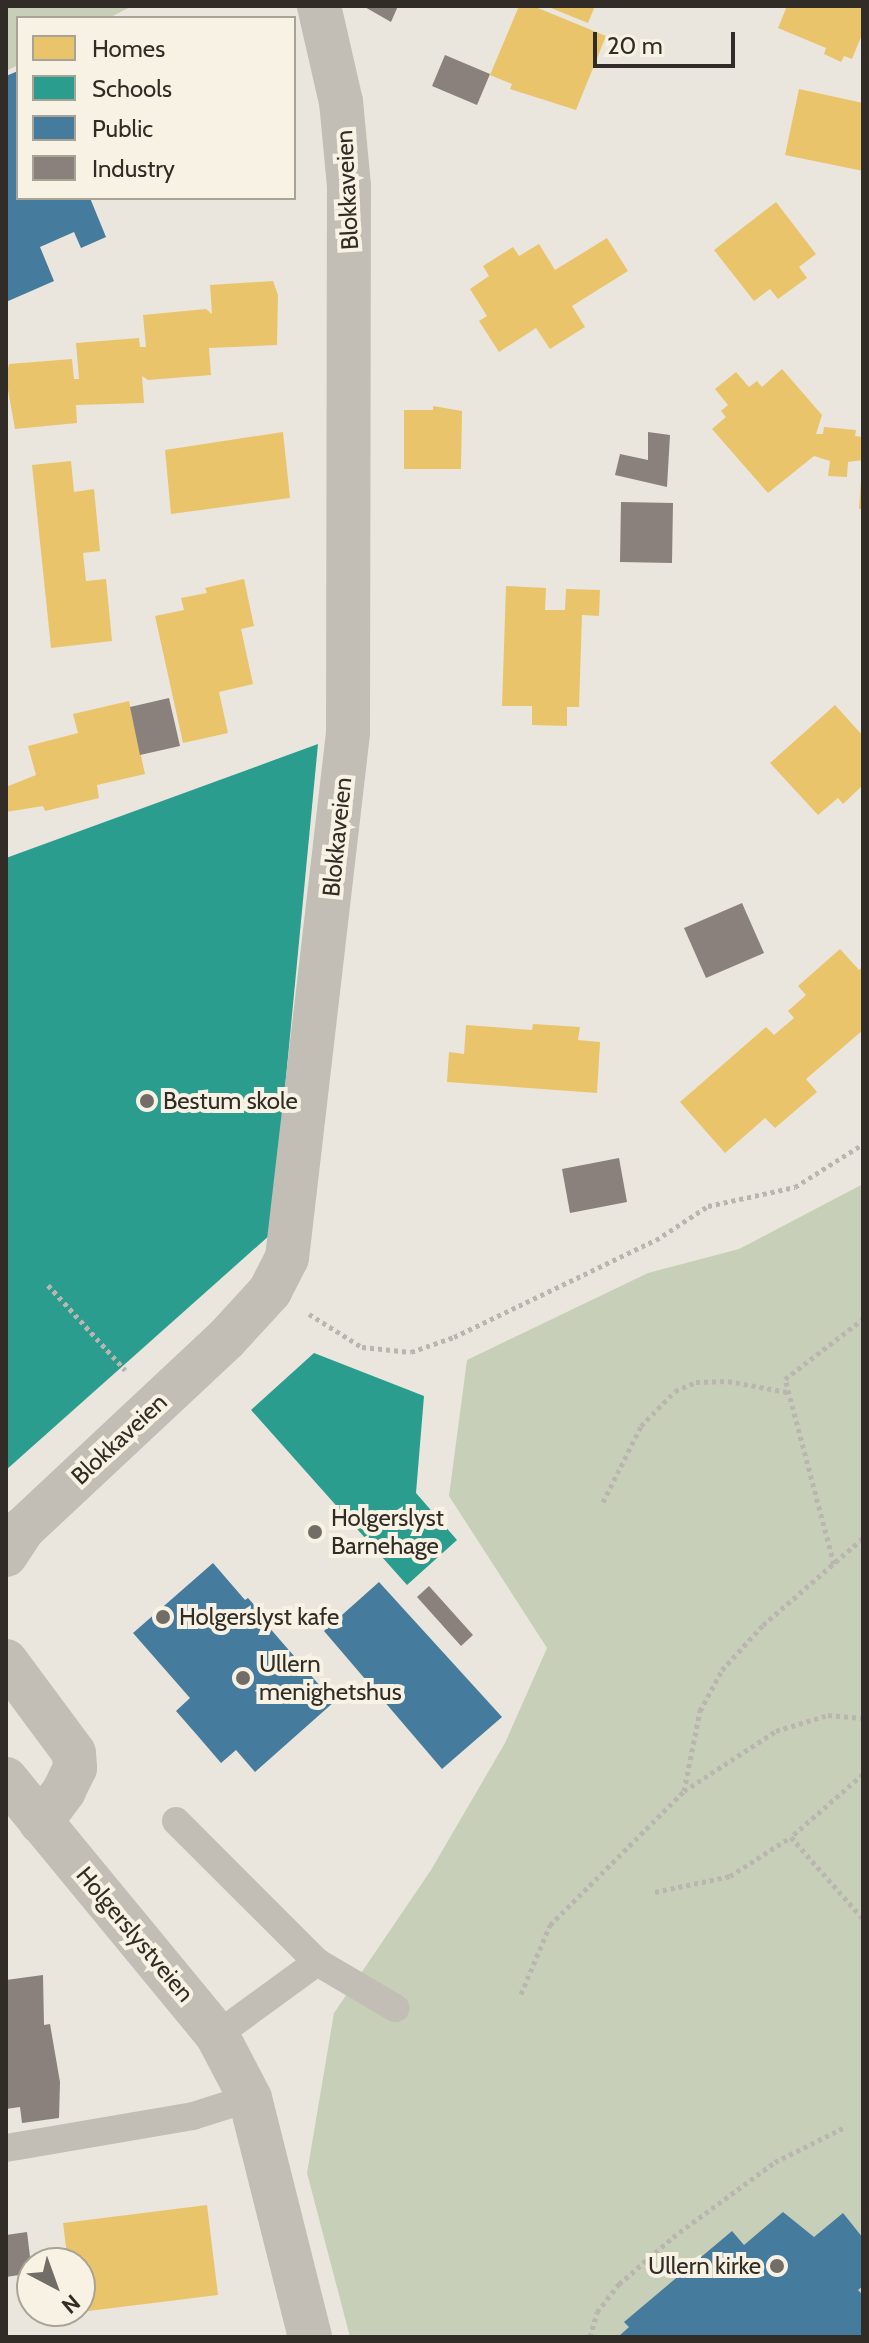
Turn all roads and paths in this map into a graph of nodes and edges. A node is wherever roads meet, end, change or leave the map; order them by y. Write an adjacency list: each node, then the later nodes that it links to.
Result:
1 (319, 6): 4 (street, Blokkaveien)
2 (863, 1144): 4 (path)
3 (48, 1285): 6 (path)
4 (270, 1291): 10 (street, Blokkaveien)
5 (863, 1319): 7 (path)
6 (125, 1370)
7 (787, 1392): 8 (path); 11 (path)
8 (603, 1502)
9 (863, 1538): 11 (path)
10 (6, 1555)
11 (834, 1564): 16 (path)
12 (6, 1661): 18 (street)
13 (863, 1718): 16 (path)
14 (863, 1774): 19 (path)
15 (6, 1779): 18 (street, Holgerslystveien)
16 (684, 1791): 23 (path)
17 (176, 1821): 22 (lane)
18 (41, 1822): 25 (street, Holgerslystveien)
19 (791, 1837): 20 (path); 21 (path)
20 (655, 1892)
21 (863, 1919)
22 (317, 1962): 24 (lane); 25 (lane)
23 (521, 1994)
24 (395, 2008)
25 (217, 2035): 26 (street, Holgerslystveien)
26 (250, 2098): 28 (lane); 29 (street, Holgerslystveien)
27 (847, 2126): 30 (path)
28 (6, 2148)
29 (310, 2337)
30 (590, 2337)

